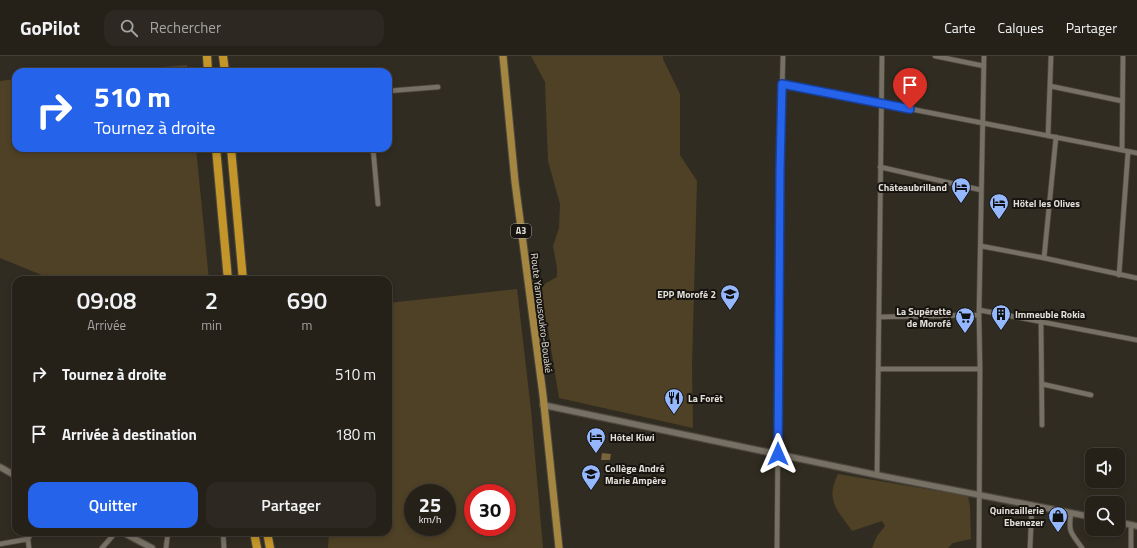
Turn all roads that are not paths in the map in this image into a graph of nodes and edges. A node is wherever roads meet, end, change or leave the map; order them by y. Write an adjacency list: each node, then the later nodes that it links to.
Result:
1 (207, 56): 11 (highway)
2 (223, 56): 12 (highway)
3 (502, 56): 46 (main road, Route Yamousoukro-Bouaké / A3)
4 (783, 56): 13 (street)
5 (882, 56): 18 (street)
6 (935, 56): 10 (street)
7 (984, 56): 10 (street)
8 (1051, 56): 14 (street)
9 (1123, 56): 17 (street)
10 (984, 66): 19 (street)
11 (208, 68)
12 (224, 68)
13 (782, 84): 18 (street); 48 (street)
14 (1050, 86): 17 (street); 20 (street)
15 (438, 87): 16 (street)
16 (392, 91)
17 (1122, 101): 22 (street)
18 (881, 104): 19 (street); 28 (street)
19 (983, 124): 20 (street); 29 (street)
20 (1048, 136): 21 (street)
21 (1056, 137): 22 (street); 32 (street)
22 (1122, 150): 26 (street)
23 (216, 152): 34 (highway)
24 (231, 152): 35 (highway)
25 (373, 152): 30 (street)
26 (1128, 152): 27 (street); 33 (street)
27 (1137, 153)
28 (880, 167): 29 (street); 39 (street)
29 (981, 190): 31 (street)
30 (378, 204)
31 (981, 246): 32 (street); 37 (street)
32 (1044, 258): 33 (street)
33 (1119, 275): 36 (street)
34 (228, 276)
35 (243, 276)
36 (1137, 278)
37 (979, 310): 38 (street); 40 (street)
38 (978, 315): 39 (street); 43 (street)
39 (879, 317): 42 (street)
40 (1042, 322): 41 (street); 44 (street)
41 (1137, 340)
42 (878, 370): 43 (street); 51 (street)
43 (980, 370): 52 (street)
44 (1042, 384): 45 (street); 47 (street)
45 (1091, 395)
46 (543, 405): 48 (street); 73 (main road, Route Yamousoukro-Bouaké / A3)
47 (1042, 425)
48 (778, 454): 51 (street); 74 (street)
49 (0, 467): 50 (street)
50 (12, 474)
51 (877, 475): 52 (street)
52 (979, 495): 53 (street); 75 (street)
53 (1032, 505): 54 (street); 76 (street)
54 (1071, 513): 55 (street); 77 (street)
55 (1085, 516)
56 (1134, 525): 78 (street)
57 (30, 536): 64 (street)
58 (112, 536): 67 (street)
59 (130, 536): 68 (street)
60 (168, 536): 69 (street)
61 (223, 536): 70 (street)
62 (255, 536): 71 (highway)
63 (268, 536): 72 (highway)
64 (28, 539): 65 (street); 66 (street)
65 (0, 544)
66 (28, 548)
67 (102, 548)
68 (152, 548)
69 (166, 548)
70 (224, 548)
71 (257, 548)
72 (270, 548)
73 (559, 548)
74 (778, 548)
75 (978, 548)
76 (1030, 548)
77 (1082, 548)
78 (1131, 548)

